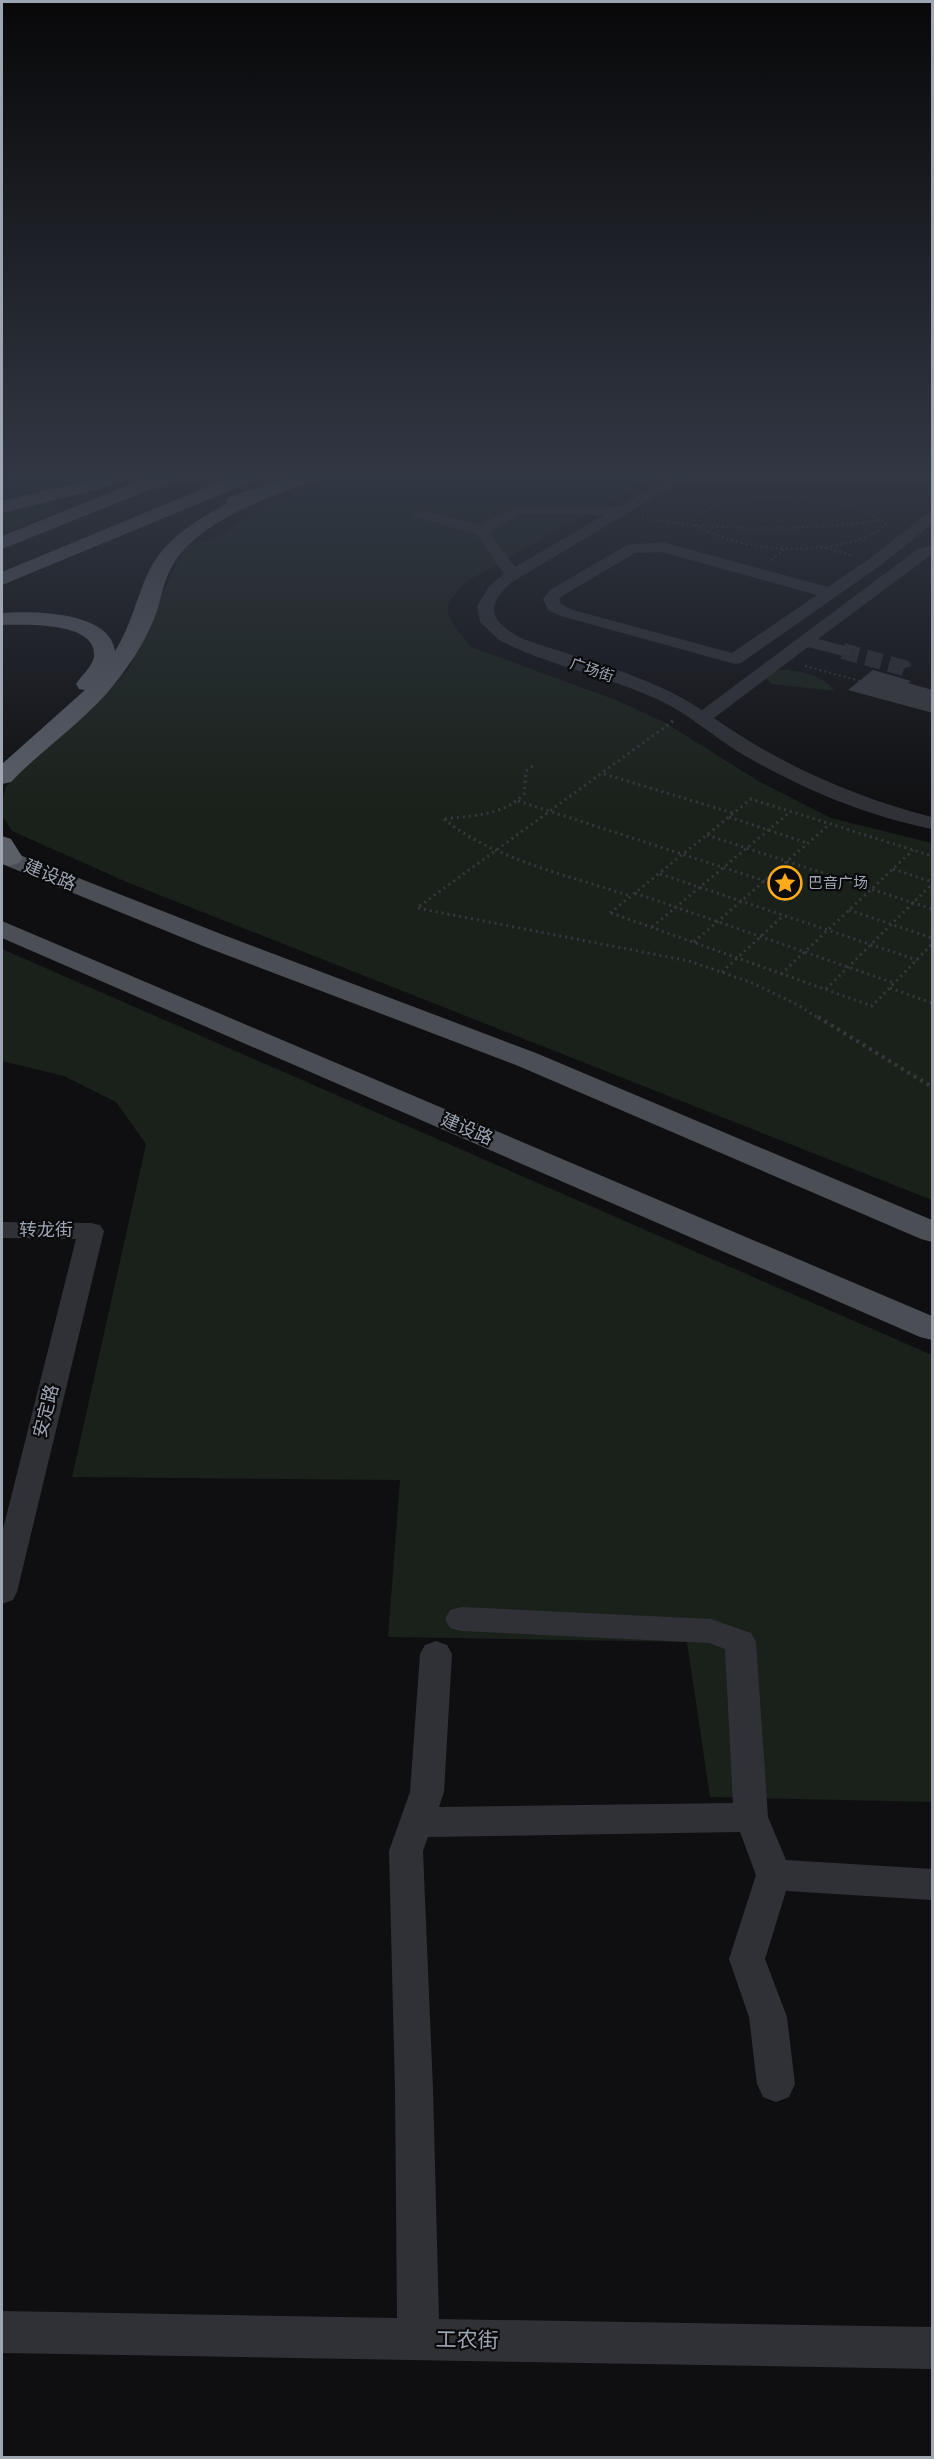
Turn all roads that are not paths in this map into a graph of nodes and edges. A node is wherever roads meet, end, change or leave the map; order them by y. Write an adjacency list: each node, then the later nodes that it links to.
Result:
1 (18, 590): 9 (highway)
2 (152, 590): 17 (highway)
3 (494, 590): 15 (street, 广场街)
4 (561, 590): 13 (street)
5 (818, 590): 8 (street)
6 (835, 590): 8 (street)
7 (873, 590): 11 (street)
8 (830, 593): 13 (street)
9 (2, 597)
10 (2, 619): 16 (highway)
11 (806, 640): 12 (street); 14 (street)
12 (843, 651)
13 (735, 659): 14 (street)
14 (758, 676): 15 (street)
15 (703, 718): 18 (street, 广场街)
16 (2, 757)
17 (2, 777)
18 (933, 824)
19 (4, 853): 23 (main road, 建设路)
20 (2, 929): 24 (main road, 建设路)
21 (2, 1230): 22 (street, 转龙街)
22 (91, 1231): 25 (street, 安定路)
23 (933, 1232)
24 (933, 1329)
25 (2, 1592)
26 (461, 1619): 28 (street)
27 (436, 1654): 29 (street)
28 (751, 1817): 29 (street); 30 (street)
29 (416, 1822): 34 (street)
30 (774, 1875): 31 (street); 32 (street)
31 (933, 1884)
32 (776, 2084)
33 (2, 2332): 34 (street, 工农街)
34 (418, 2339): 35 (street, 工农街)
35 (933, 2348)

